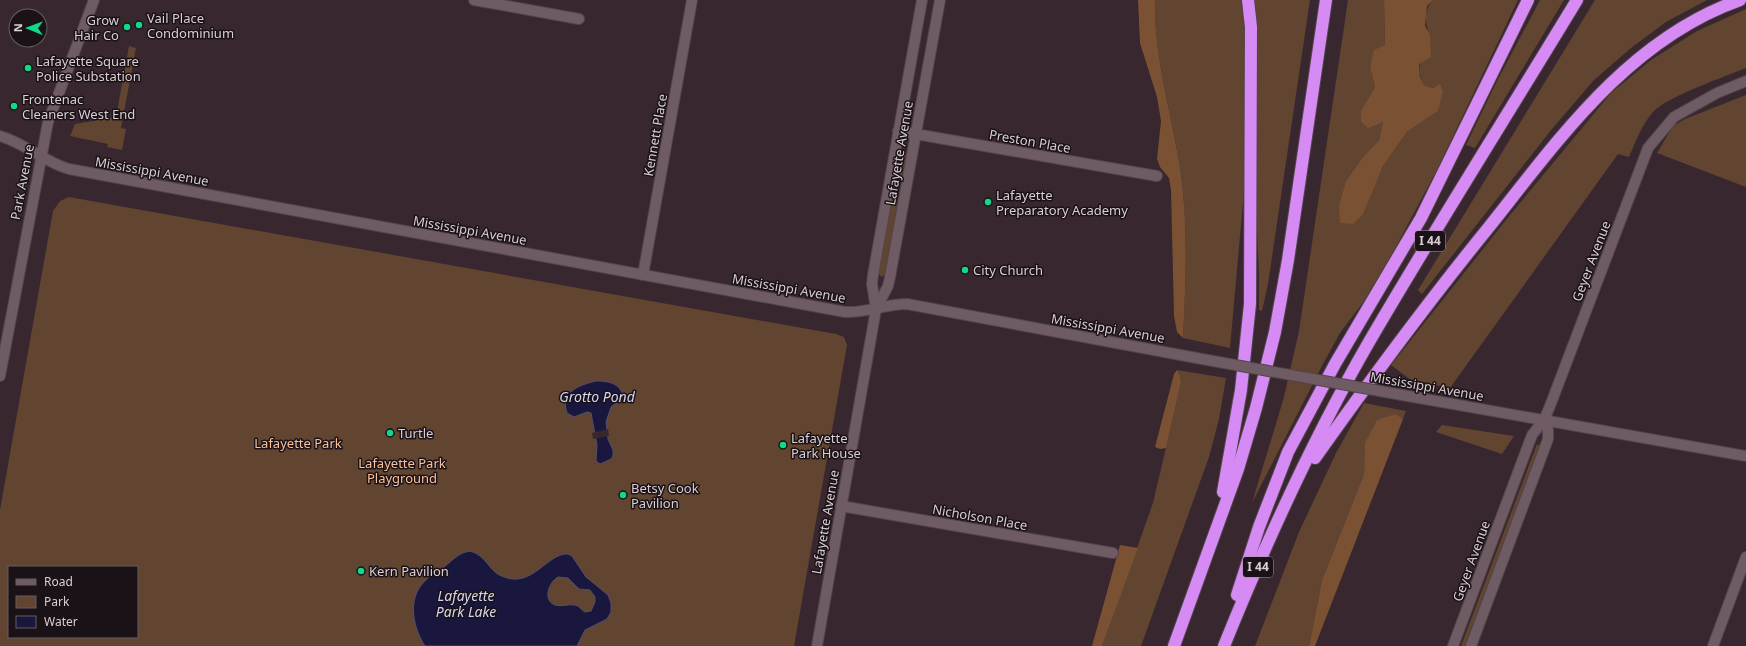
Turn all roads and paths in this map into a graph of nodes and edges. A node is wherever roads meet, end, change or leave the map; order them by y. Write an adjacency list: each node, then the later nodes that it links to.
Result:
1 (94, 0): 16 (street, Park Avenue)
2 (474, 0): 11 (street)
3 (692, 0): 18 (street, Kennett Place)
4 (922, 0): 13 (street, Lafayette Avenue)
5 (940, 0): 14 (street, Lafayette Avenue)
6 (1248, 0): 25 (highway)
7 (1326, 0): 25 (highway)
8 (1528, 0): 30 (highway)
9 (1577, 0): 23 (highway, I 44)
10 (1740, 0): 23 (highway)
11 (579, 19)
12 (1746, 81): 21 (street, Geyer Avenue)
13 (898, 131): 14 (street, Preston Place); 19 (street, Lafayette Avenue)
14 (916, 134): 17 (street, Preston Place); 19 (street, Lafayette Avenue)
15 (0, 136): 16 (street, Mississippi Avenue)
16 (40, 156): 18 (street, Mississippi Avenue); 20 (street, Park Avenue)
17 (1156, 176)
18 (643, 275): 19 (street, Mississippi Avenue)
19 (876, 309): 21 (street, Mississippi Avenue, bridge); 24 (street, Lafayette Avenue)
20 (0, 376)
21 (1544, 420): 22 (street, Mississippi Avenue); 31 (street, Geyer Avenue); 32 (street)
22 (1746, 456)
23 (1293, 488): 30 (highway, I 44)
24 (841, 506): 26 (street, Nicholson Place); 28 (street, Lafayette Avenue)
25 (1216, 530): 29 (highway)
26 (1113, 553)
27 (1746, 557): 33 (street)
28 (817, 646)
29 (1174, 646)
30 (1223, 646)
31 (1453, 646)
32 (1471, 646)
33 (1713, 646)

